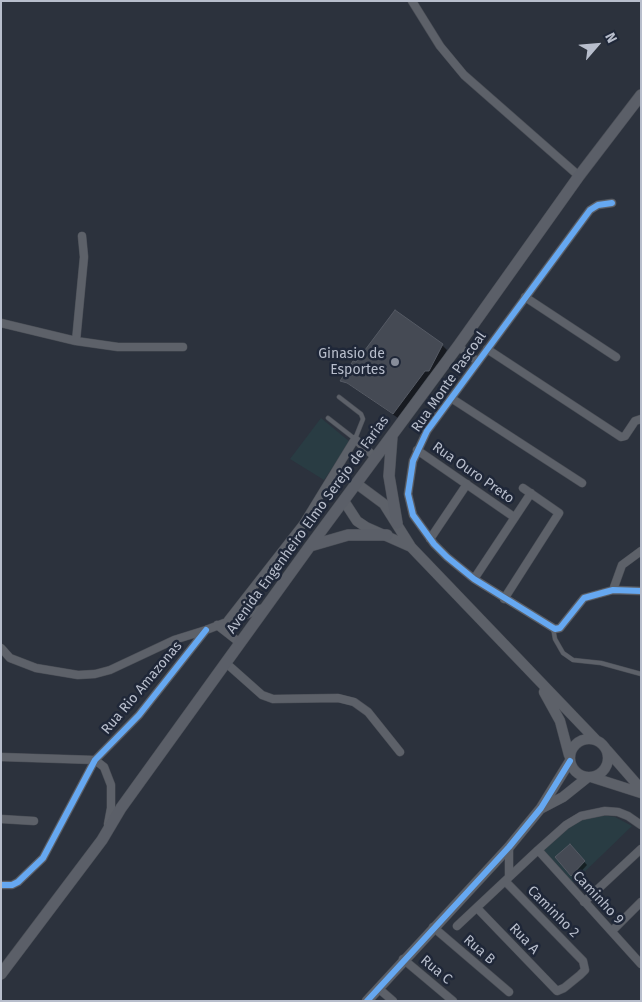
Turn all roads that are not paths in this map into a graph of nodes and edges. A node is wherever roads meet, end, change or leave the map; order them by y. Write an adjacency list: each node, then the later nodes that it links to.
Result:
1 (412, 1): 3 (street)
2 (641, 95): 3 (main road, Avenida Engenheiro Elmo Serejo de Farias)
3 (579, 176): 9 (main road, Avenida Engenheiro Elmo Serejo de Farias)
4 (612, 203): 6 (street, Rua Monte Pascoal)
5 (82, 236): 8 (street)
6 (525, 296): 11 (street, Rua Monte Pascoal); 12 (street)
7 (1, 322): 8 (street)
8 (76, 341): 10 (street)
9 (458, 346): 13 (street); 18 (main road, Avenida Engenheiro Elmo Serejo de Farias)
10 (183, 347)
11 (487, 349): 13 (street, Rua Monte Pascoal); 17 (street)
12 (616, 357)
13 (478, 362): 15 (street, Rua Monte Pascoal)
14 (339, 397): 19 (lane)
15 (452, 398): 20 (street, Rua Monte Pascoal); 24 (street)
16 (328, 418): 19 (lane)
17 (641, 419)
18 (392, 436): 21 (main road, Avenida Engenheiro Elmo Serejo de Farias); 29 (main road)
19 (355, 439): 21 (street); 40 (street)
20 (417, 450): 23 (street, Rua Ouro Preto); 31 (street, Rua Monte Pascoal)
21 (376, 458): 22 (main road, Avenida Engenheiro Elmo Serejo de Farias)
22 (357, 484): 27 (main road, Avenida Engenheiro Elmo Serejo de Farias); 29 (street)
23 (467, 484): 28 (street, Rua Ouro Preto); 31 (street)
24 (582, 484)
25 (523, 488): 26 (street)
26 (531, 493): 28 (street); 38 (street)
27 (344, 502): 30 (street); 32 (main road, Avenida Engenheiro Elmo Serejo de Farias)
28 (514, 517): 35 (street)
29 (397, 524): 33 (street)
30 (386, 535): 32 (main road); 33 (street)
31 (430, 538): 35 (street, Rua Monte Pascoal)
32 (310, 546): 39 (main road, Avenida Engenheiro Elmo Serejo de Farias)
33 (411, 547): 48 (street)
34 (641, 551): 36 (street)
35 (474, 579): 38 (street, Rua Monte Pascoal)
36 (613, 590): 37 (street); 42 (street)
37 (641, 591)
38 (504, 599): 42 (street, Rua Monte Pascoal)
39 (266, 607): 40 (street); 44 (main road, Avenida Engenheiro Elmo Serejo de Farias)
40 (228, 620): 41 (street)
41 (217, 625): 43 (street); 44 (street)
42 (553, 628): 47 (lane)
43 (206, 630): 45 (street); 54 (street, Rua Rio Amazonas)
44 (240, 643): 46 (main road, Avenida Engenheiro Elmo Serejo de Farias)
45 (1, 648)
46 (226, 663): 51 (street); 62 (main road, Avenida Engenheiro Elmo Serejo de Farias)
47 (641, 674)
48 (539, 682): 49 (street); 53 (street)
49 (596, 740): 50 (street); 53 (street)
50 (606, 750): 55 (street); 56 (street)
51 (400, 752)
52 (1, 757): 54 (street)
53 (570, 758): 55 (street); 58 (street)
54 (95, 760): 62 (street); 67 (street, Rua Rio Amazonas)
55 (590, 777): 57 (street); 58 (street)
56 (641, 789)
57 (641, 793)
58 (541, 808): 63 (street)
59 (1, 819): 60 (street)
60 (34, 821)
61 (641, 825): 65 (street)
62 (104, 836): 76 (main road, Avenida Engenheiro Elmo Serejo de Farias)
63 (509, 847): 66 (street); 72 (street)
64 (641, 849): 68 (street)
65 (538, 850): 66 (street); 68 (street, Caminho 9)
66 (507, 879): 70 (street); 77 (street, Caminho 2)
67 (1, 885)
68 (584, 902): 73 (street, Caminho 9)
69 (641, 902): 73 (street)
70 (477, 908): 71 (street); 77 (street, Rua A)
71 (457, 926)
72 (433, 927): 74 (street); 79 (street, Rua B)
73 (612, 931): 75 (street, Caminho 9)
74 (403, 959): 78 (street); 82 (street, Rua C)
75 (640, 961)
76 (1, 974)
77 (553, 987)
78 (378, 988): 80 (street); 81 (street)
79 (509, 992)
80 (367, 1001)
81 (393, 1001)
82 (453, 1001)

